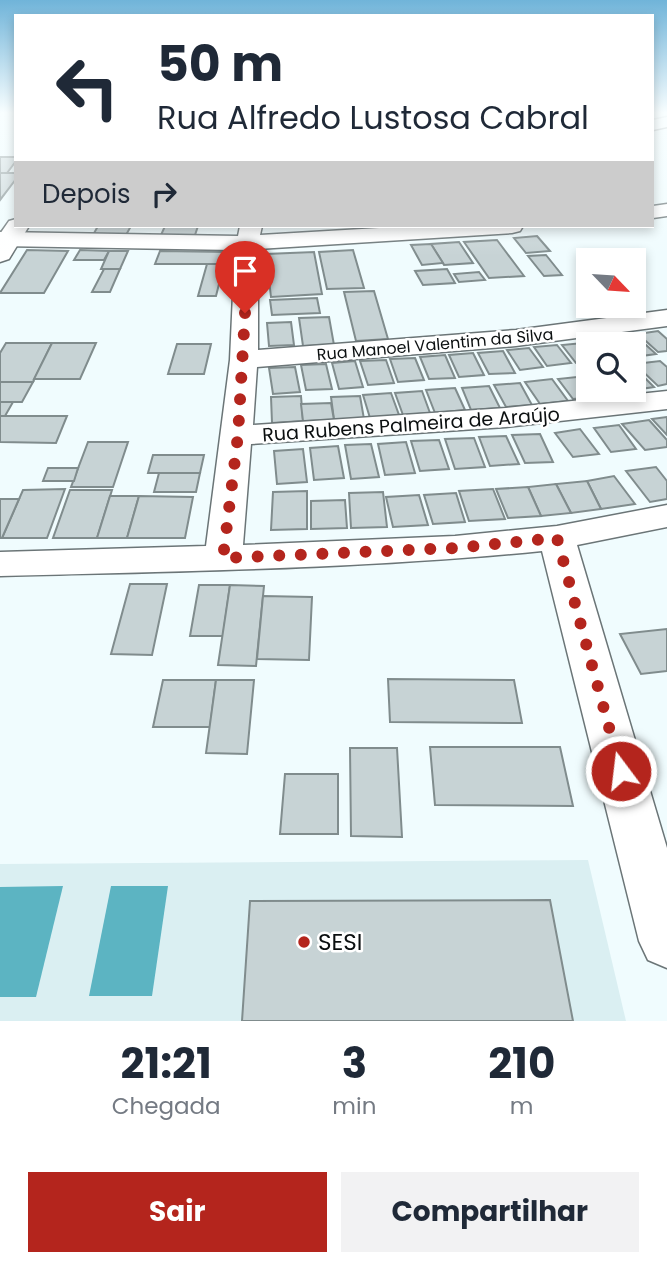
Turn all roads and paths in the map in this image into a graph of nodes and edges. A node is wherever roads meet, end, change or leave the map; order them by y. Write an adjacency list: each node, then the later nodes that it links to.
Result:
1 (446, 228): 2 (street)
2 (249, 234): 3 (street); 5 (street)
3 (7, 239)
4 (667, 318): 5 (street, Rua Manoel Valentim da Silva)
5 (244, 360): 7 (street)
6 (667, 400): 7 (street, Rua Rubens Palmeira de Araújo)
7 (238, 435): 10 (street)
8 (667, 516): 9 (street)
9 (557, 538): 10 (street); 12 (street)
10 (223, 558): 11 (street)
11 (0, 564)
12 (664, 913)

